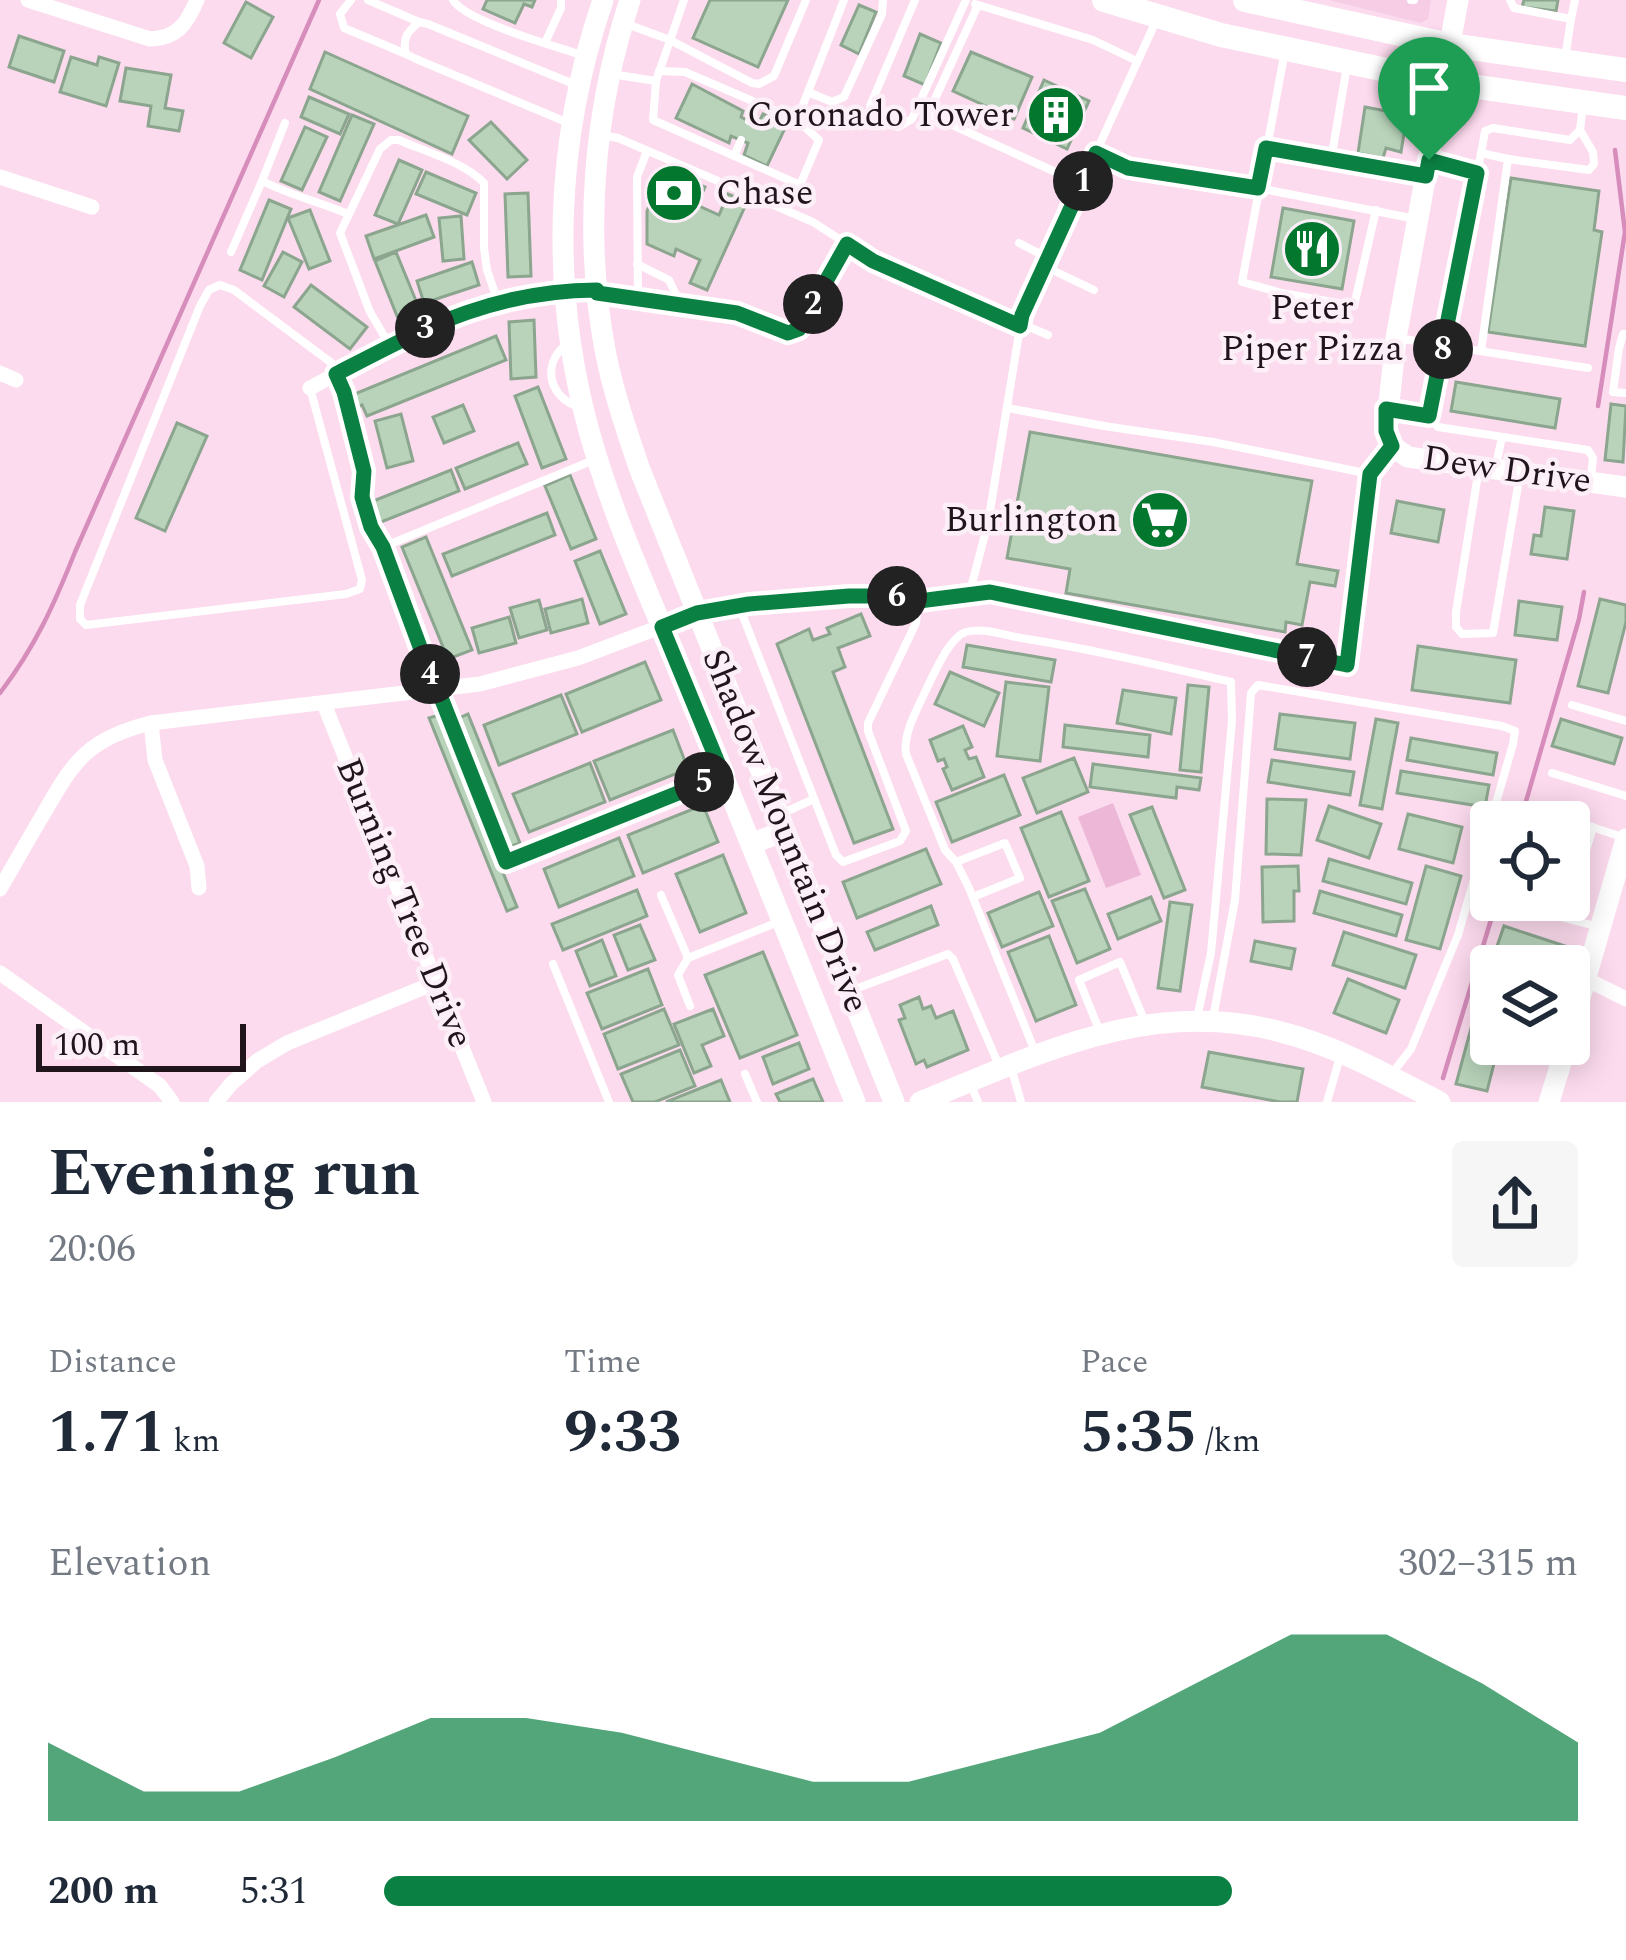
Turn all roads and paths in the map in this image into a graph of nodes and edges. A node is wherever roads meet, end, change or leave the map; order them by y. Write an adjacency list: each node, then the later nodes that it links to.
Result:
1 (28, 0): 2 (street)
2 (197, 0)
3 (351, 0): 32 (lane)
4 (368, 0): 22 (lane)
5 (409, 0): 22 (lane)
6 (453, 0): 29 (lane)
7 (561, 0): 29 (lane)
8 (603, 0): 33 (main road, Shadow Mountain Drive)
9 (630, 0): 26 (main road, Shadow Mountain Drive)
10 (683, 0): 28 (lane)
11 (806, 0): 28 (lane)
12 (844, 0): 42 (lane)
13 (883, 0): 42 (lane)
14 (915, 0): 20 (lane)
15 (1104, 0): 23 (main road)
16 (1234, 0): 27 (main road)
17 (1246, 0): 30 (main road)
18 (1458, 0): 30 (main road)
19 (1575, 0): 24 (lane)
20 (971, 2): 34 (lane); 64 (lane)
21 (1512, 4): 24 (lane)
22 (403, 15): 25 (lane)
23 (1158, 16): 27 (main road); 34 (lane)
24 (1571, 19): 35 (lane)
25 (418, 22): 32 (lane); 41 (lane)
26 (622, 22): 28 (lane); 39 (main road, Shadow Mountain Drive)
27 (1221, 35): 31 (main road)
28 (670, 40): 38 (lane)
29 (545, 43): 33 (lane)
30 (1450, 45): 35 (main road); 40 (main road)
31 (1286, 49): 36 (main road); 53 (lane)
32 (406, 54): 49 (lane)
33 (585, 56): 41 (main road, Shadow Mountain Drive)
34 (1138, 61): 55 (lane)
35 (1564, 61): 37 (main road)
36 (1348, 62): 40 (main road); 59 (lane)
37 (1626, 70)
38 (658, 76): 39 (lane); 44 (lane); 57 (lane)
39 (607, 81): 41 (main road); 51 (main road, Shadow Mountain Drive)
40 (1443, 82): 43 (main road); 60 (main road)
41 (578, 86): 49 (main road, Shadow Mountain Drive)
42 (808, 92): 46 (lane)
43 (1583, 102): 45 (main road); 50 (lane)
44 (757, 103): 46 (lane); 47 (lane)
45 (1626, 108)
46 (797, 120): 57 (lane)
47 (749, 121)
48 (285, 123): 63 (lane)
49 (571, 124): 75 (main road, Shadow Mountain Drive)
50 (1580, 130): 56 (lane); 58 (lane)
51 (600, 134): 54 (lane); 77 (main road, Shadow Mountain Drive)
52 (741, 140): 57 (lane)
53 (1266, 148): 59 (lane); 65 (lane)
54 (647, 151): 71 (lane); 74 (lane)
55 (1096, 153): 64 (lane); 65 (lane)
56 (1480, 155): 58 (lane); 61 (lane)
57 (734, 156)
58 (1508, 159): 87 (lane)
59 (1331, 160): 60 (lane)
60 (1427, 168): 61 (lane); 69 (main road)
61 (1477, 173): 85 (lane)
62 (0, 177): 66 (street)
63 (262, 181): 68 (lane); 72 (lane)
64 (1082, 184): 73 (lane)
65 (1258, 188): 67 (lane); 67 (lane)
66 (92, 207)
67 (1376, 210): 69 (lane)
68 (347, 214): 79 (lane); 86 (lane)
69 (1418, 219): 84 (main road)
70 (1019, 243): 73 (lane)
71 (847, 244): 80 (lane); 81 (lane)
72 (231, 252)
73 (1046, 262): 76 (lane); 81 (lane)
74 (638, 264): 78 (lane); 80 (lane)
75 (565, 290): 77 (street); 79 (street); 97 (main road, Shadow Mountain Drive)
76 (1094, 290)
77 (597, 291): 78 (lane); 107 (main road, Shadow Mountain Drive)
78 (638, 298): 80 (lane)
79 (498, 302): 86 (street)
80 (680, 304)
81 (1020, 326): 83 (lane); 92 (lane)
82 (1626, 334): 91 (lane)
83 (1048, 335)
84 (1396, 338): 85 (lane); 93 (main road)
85 (1444, 345): 87 (lane); 94 (lane)
86 (390, 346): 89 (street)
87 (1480, 351): 88 (lane)
88 (1588, 368)
89 (339, 372): 90 (street); 90 (lane); 103 (lane)
90 (310, 388)
91 (1626, 393)
92 (1006, 408): 100 (lane); 104 (lane)
93 (1386, 409): 94 (lane); 96 (main road)
94 (1429, 416): 95 (lane)
95 (1502, 437): 98 (lane); 101 (lane)
96 (1392, 446): 98 (main road, Dew Drive); 100 (lane)
97 (597, 458): 103 (lane); 108 (main road, Shadow Mountain Drive)
98 (1487, 468): 99 (main road, Dew Drive); 99 (lane)
99 (1520, 473): 101 (main road, Dew Drive)
100 (1370, 474): 104 (lane)
101 (1591, 483): 102 (main road, Dew Drive)
102 (1626, 487)
103 (383, 547): 109 (lane)
104 (969, 595): 105 (lane)
105 (919, 601): 106 (lane); 117 (lane)
106 (739, 606): 107 (lane); 117 (lane)
107 (697, 613): 108 (street); 118 (main road, Shadow Mountain Drive)
108 (662, 627): 109 (street); 115 (main road, Shadow Mountain Drive)
109 (437, 690): 110 (street); 115 (lane)
110 (324, 704): 113 (street); 137 (street, Burning Tree Drive)
111 (1571, 705): 112 (lane)
112 (1626, 721)
113 (151, 723): 125 (street); 126 (street)
114 (1552, 773): 116 (lane)
115 (723, 775): 123 (main road, Shadow Mountain Drive)
116 (1626, 796)
117 (814, 799): 118 (lane)
118 (781, 823): 123 (main road); 138 (main road, Shadow Mountain Drive)
119 (1590, 826): 120 (lane)
120 (1593, 827): 121 (lane); 122 (lane)
121 (1590, 837)
122 (1626, 838): 131 (main road)
123 (751, 844): 129 (main road, Shadow Mountain Drive)
124 (956, 862): 128 (lane); 128 (lane); 141 (lane)
125 (199, 888)
126 (0, 889)
127 (661, 895): 132 (lane)
128 (973, 897): 145 (lane)
129 (782, 921): 132 (lane); 156 (main road, Shadow Mountain Drive)
130 (1574, 921): 131 (lane)
131 (1600, 928): 134 (main road)
132 (688, 958): 140 (lane)
133 (553, 964): 154 (lane)
134 (1590, 964)
135 (0, 973): 151 (street)
136 (1590, 981): 139 (street)
137 (436, 982): 152 (street); 153 (street, Burning Tree Drive)
138 (850, 991): 147 (lane); 157 (main road, Shadow Mountain Drive)
139 (1626, 998)
140 (690, 1006)
141 (1204, 1021): 142 (main road); 144 (main road); 149 (lane)
142 (1146, 1024): 143 (main road); 143 (lane)
143 (1100, 1033): 145 (main road)
144 (1341, 1053): 149 (main road); 160 (lane)
145 (1037, 1055): 147 (main road)
146 (1560, 1065): 162 (main road)
147 (1005, 1068): 150 (main road); 159 (lane)
148 (745, 1074): 155 (lane)
149 (1390, 1077): 161 (main road)
150 (974, 1092): 158 (main road)
151 (172, 1102)
152 (216, 1102)
153 (484, 1102)
154 (609, 1102)
155 (757, 1102)
156 (855, 1102)
157 (894, 1102)
158 (920, 1102)
159 (1021, 1102)
160 (1327, 1102)
161 (1440, 1102)
162 (1549, 1102)

